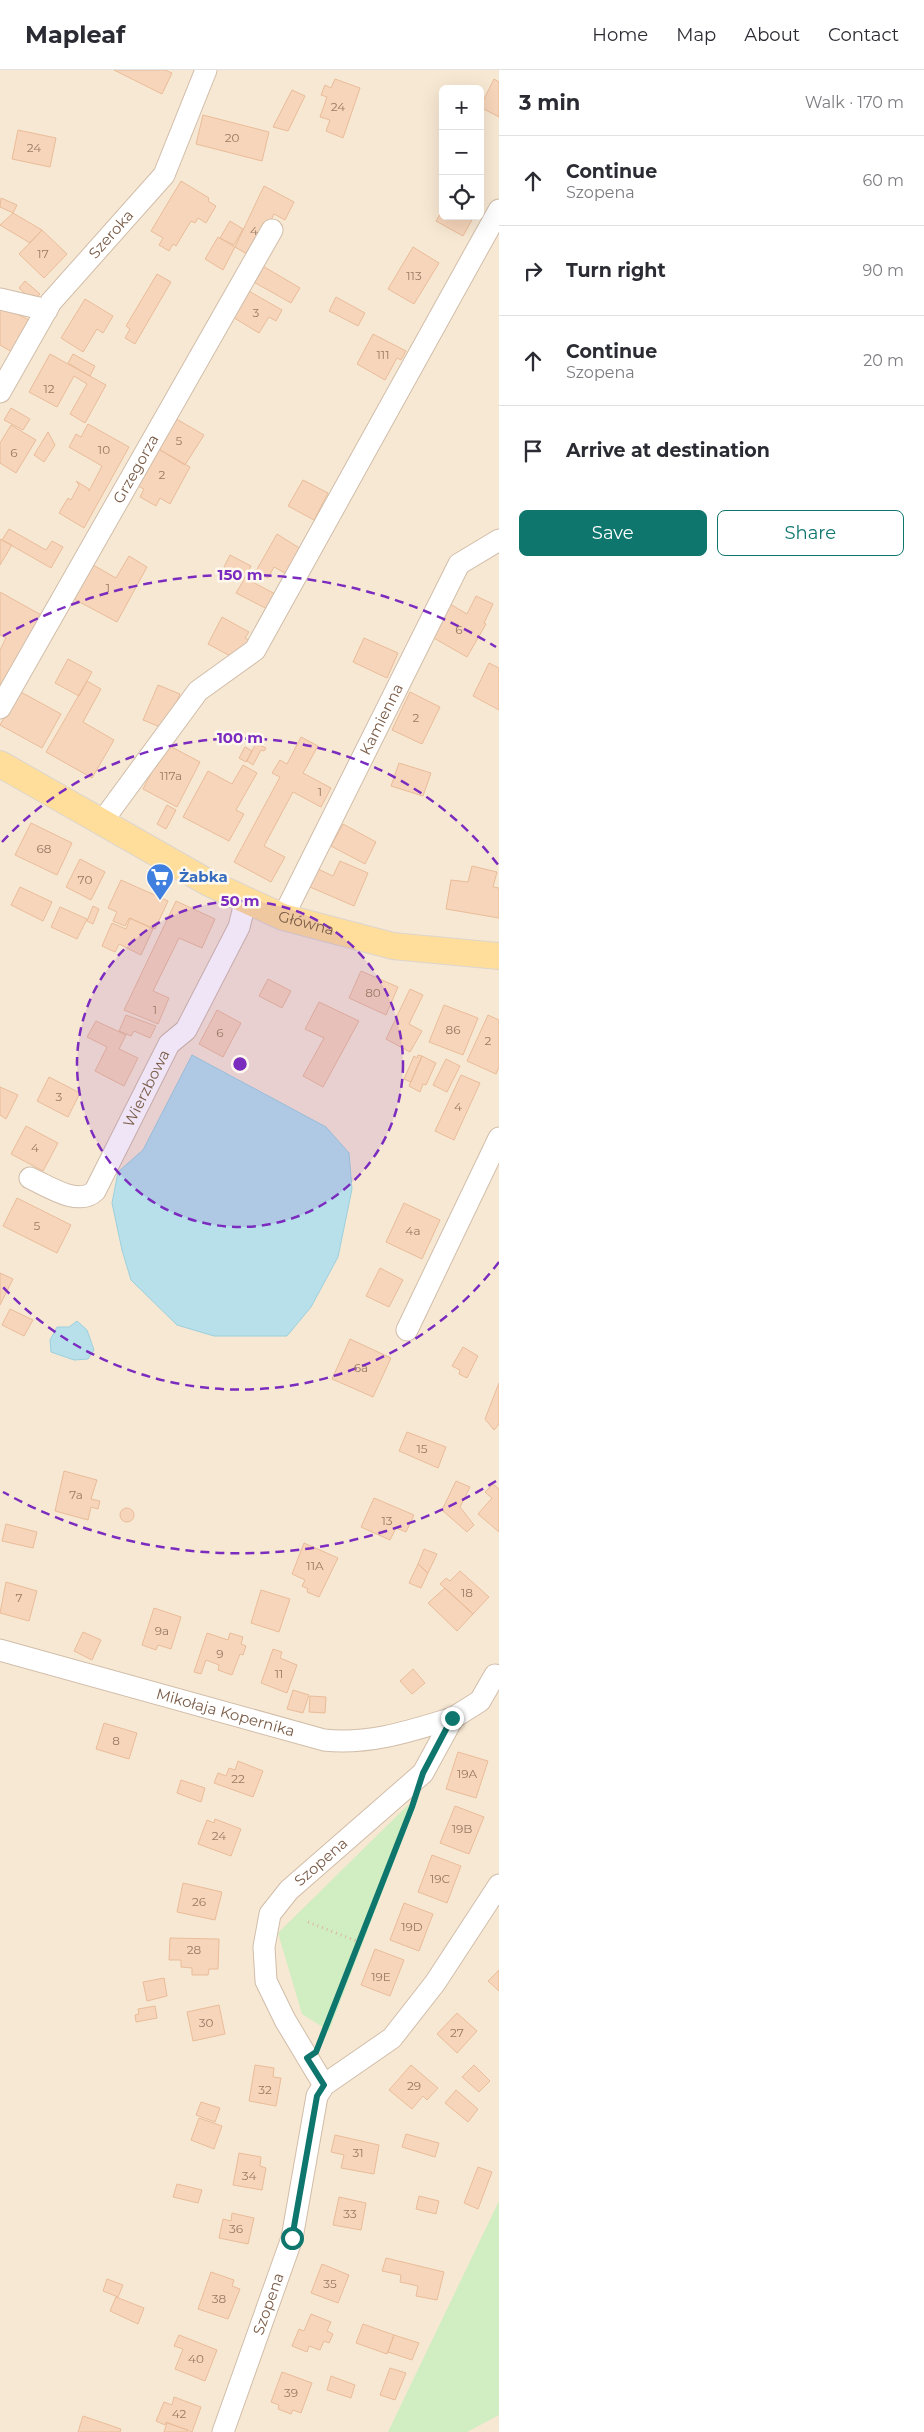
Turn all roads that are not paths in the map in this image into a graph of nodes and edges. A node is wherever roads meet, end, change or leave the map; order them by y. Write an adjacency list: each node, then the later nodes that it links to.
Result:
1 (206, 70): 5 (street, Szeroka)
2 (499, 210): 10 (street)
3 (272, 230): 8 (street, Grzegorza)
4 (0, 299): 5 (street)
5 (47, 310): 6 (street, Szeroka)
6 (0, 392)
7 (499, 540): 12 (street, Kamienna)
8 (0, 708)
9 (0, 764): 10 (main road, Główna)
10 (101, 823): 11 (main road, Główna)
11 (246, 899): 12 (main road, Główna); 15 (street, Wierzbowa)
12 (283, 917): 13 (main road, Główna)
13 (499, 956)
14 (499, 1138): 16 (street)
15 (30, 1178)
16 (407, 1330)
17 (0, 1650): 19 (street, Mikołaja Kopernika)
18 (498, 1676): 19 (street)
19 (452, 1718): 21 (street, Szopena)
20 (499, 1885): 21 (street)
21 (324, 2085): 22 (street, Szopena)
22 (223, 2432)

